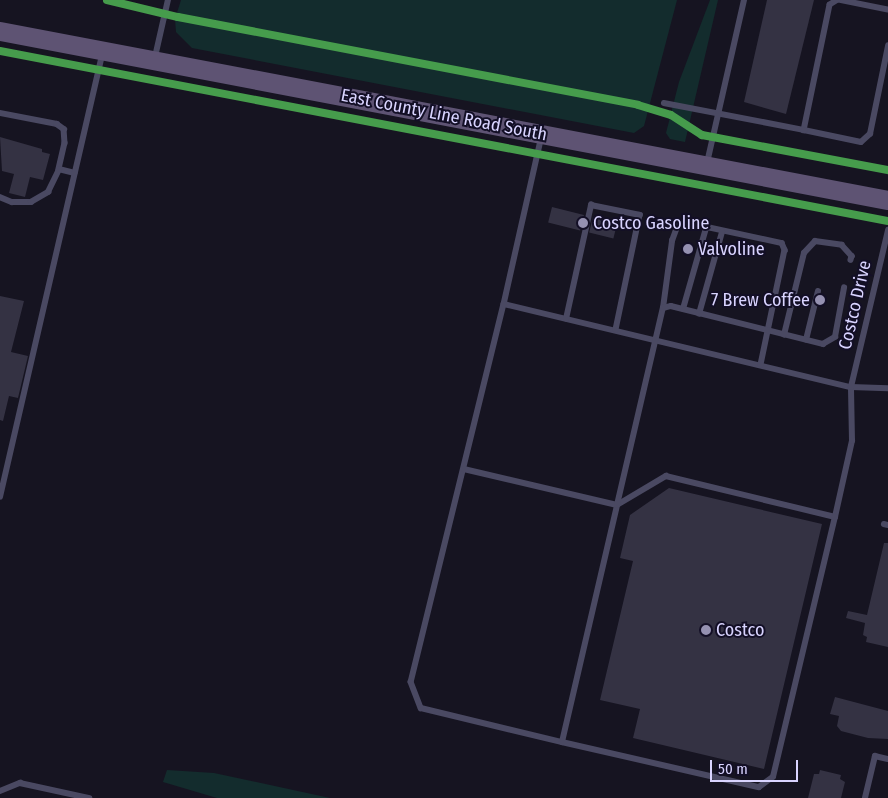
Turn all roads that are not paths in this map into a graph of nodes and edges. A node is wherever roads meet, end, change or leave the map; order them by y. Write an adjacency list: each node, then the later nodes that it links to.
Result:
1 (168, 0): 7 (lane)
2 (744, 0): 10 (lane)
3 (888, 10): 11 (lane)
4 (0, 31): 6 (main road, East County Line Road South)
5 (888, 46): 11 (lane)
6 (103, 50): 7 (main road, East County Line Road South); 15 (lane)
7 (155, 60): 12 (main road, East County Line Road South)
8 (664, 103): 10 (lane)
9 (0, 113): 14 (lane)
10 (717, 113): 11 (lane); 13 (lane)
11 (804, 130)
12 (543, 134): 13 (main road, East County Line Road South); 24 (lane)
13 (707, 165): 17 (main road, East County Line Road South)
14 (60, 169): 15 (lane); 16 (lane)
15 (75, 173): 38 (lane)
16 (0, 197)
17 (888, 200)
18 (707, 224): 20 (lane); 25 (lane); 26 (lane)
19 (888, 230): 35 (lane, Costco Drive)
20 (722, 232): 27 (lane); 30 (lane)
21 (851, 260): 31 (lane)
22 (844, 288): 33 (lane)
23 (818, 291): 33 (lane)
24 (504, 304): 28 (lane); 39 (lane)
25 (663, 308): 26 (lane); 32 (lane)
26 (684, 309): 27 (lane)
27 (699, 314): 30 (lane)
28 (566, 319): 29 (lane); 29 (lane)
29 (616, 330): 32 (lane)
30 (766, 331): 31 (lane); 34 (lane)
31 (784, 335): 33 (lane)
32 (655, 340): 34 (lane); 41 (lane)
33 (806, 340)
34 (761, 365): 35 (lane)
35 (851, 387): 36 (lane); 42 (lane, Costco Drive)
36 (888, 388)
37 (0, 465): 38 (lane)
38 (8, 467): 40 (lane)
39 (464, 469): 41 (lane); 43 (lane, Costco Drive)
40 (0, 497)
41 (617, 505): 42 (lane); 43 (lane)
42 (835, 518): 43 (lane, Costco Drive)
43 (562, 742)
44 (888, 760): 48 (lane)
45 (0, 791): 46 (lane)
46 (72, 796): 47 (lane)
47 (89, 798)
48 (865, 798)

